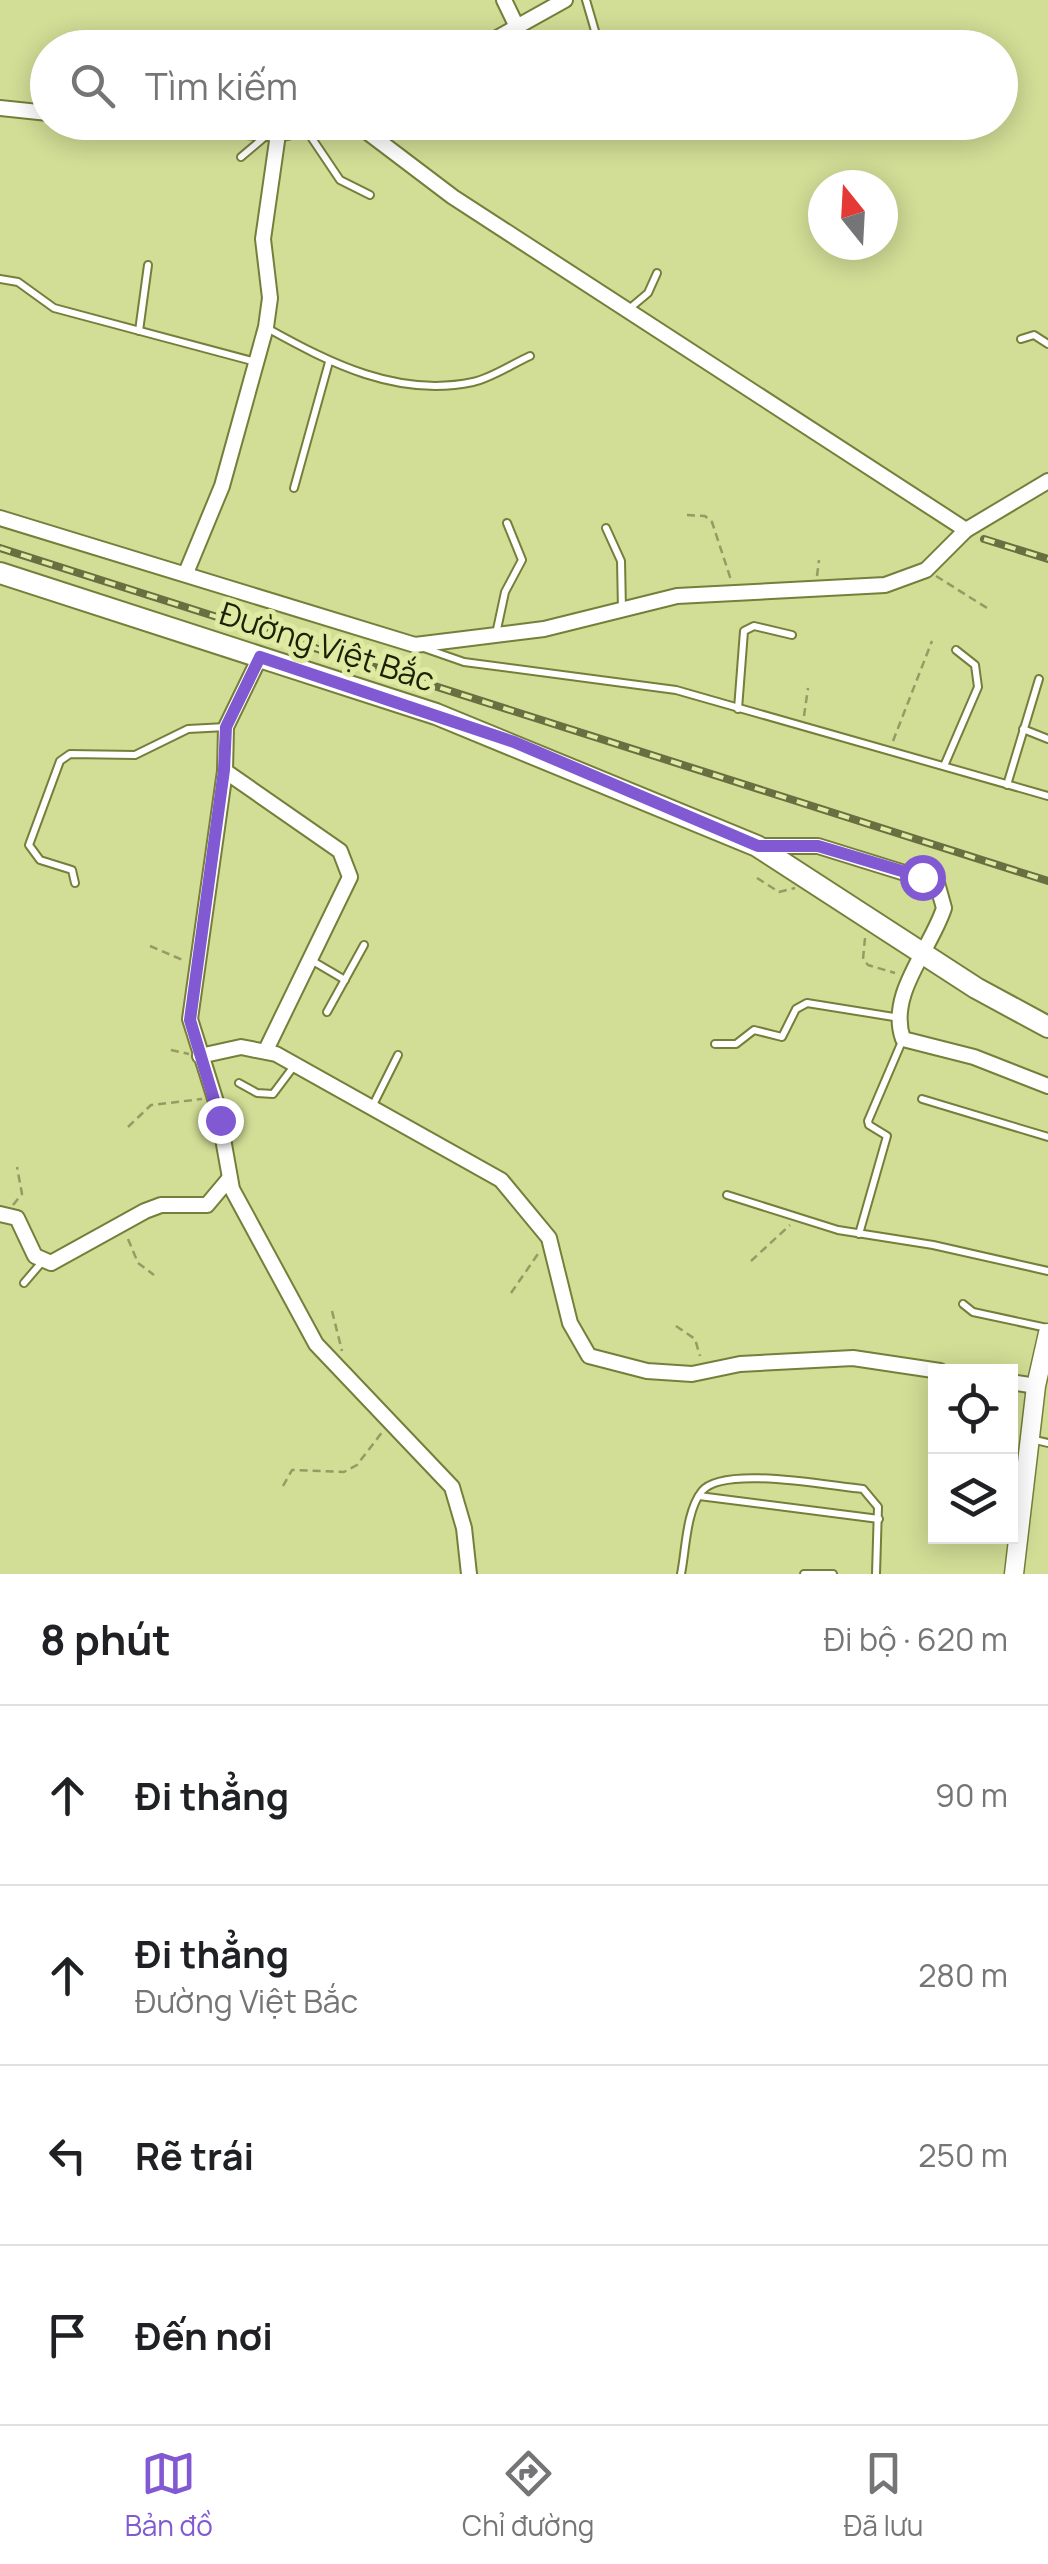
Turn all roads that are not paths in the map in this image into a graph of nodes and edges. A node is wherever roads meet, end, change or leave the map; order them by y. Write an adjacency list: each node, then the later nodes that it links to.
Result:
1 (504, 0): 4 (street)
2 (565, 0): 4 (street)
3 (586, 0): 6 (lane)
4 (517, 27): 5 (street)
5 (511, 30)
6 (595, 30)
7 (0, 108): 8 (street)
8 (30, 110)
9 (265, 140): 13 (lane)
10 (272, 140): 19 (street)
11 (314, 140): 14 (lane)
12 (377, 140): 18 (street)
13 (241, 158)
14 (370, 194)
15 (148, 265): 20 (lane)
16 (657, 272): 18 (lane)
17 (0, 279): 20 (lane)
18 (628, 309): 31 (street)
19 (266, 327): 24 (street); 25 (lane)
20 (139, 331): 24 (lane)
21 (1021, 339): 22 (lane)
22 (1048, 344)
23 (530, 356): 25 (lane)
24 (257, 362): 33 (street)
25 (329, 362): 27 (lane)
26 (1048, 481): 31 (street)
27 (294, 488)
28 (0, 518): 33 (street)
29 (508, 523): 35 (lane)
30 (606, 528): 34 (lane)
31 (966, 530): 34 (street)
32 (0, 573): 39 (main road, Đường Việt Bắc)
33 (186, 573): 37 (street)
34 (622, 612): 35 (street)
35 (496, 635): 37 (street)
36 (792, 635): 41 (lane)
37 (415, 645): 41 (lane)
38 (956, 650): 45 (lane)
39 (260, 657): 42 (street); 49 (main road, Đường Việt Bắc)
40 (1039, 679): 43 (lane)
41 (738, 708): 45 (lane)
42 (226, 727): 46 (street); 50 (lane)
43 (1023, 730): 44 (lane); 47 (lane)
44 (1048, 739)
45 (944, 766): 47 (lane)
46 (224, 770): 53 (street); 62 (street)
47 (1007, 785): 48 (lane)
48 (1048, 796)
49 (758, 846): 52 (main road, Đường Việt Bắc); 52 (street)
50 (75, 883)
51 (364, 945): 54 (lane)
52 (923, 954): 56 (street); 57 (main road, Đường Việt Bắc)
53 (310, 960): 54 (lane); 60 (street)
54 (344, 980): 55 (lane)
55 (327, 1012)
56 (900, 1018): 58 (street); 59 (lane)
57 (1048, 1027)
58 (903, 1039): 65 (street); 72 (lane)
59 (715, 1044)
60 (266, 1050): 62 (street); 63 (street)
61 (398, 1055): 67 (lane)
62 (200, 1056): 69 (street)
63 (295, 1064): 64 (lane); 67 (street)
64 (239, 1083)
65 (1048, 1086)
66 (922, 1099): 68 (lane)
67 (372, 1108): 78 (street)
68 (1048, 1137)
69 (228, 1180): 73 (street); 85 (street)
70 (726, 1195): 72 (lane)
71 (3, 1214): 73 (street)
72 (859, 1234): 74 (lane)
73 (42, 1262): 75 (lane)
74 (1048, 1272)
75 (24, 1283)
76 (963, 1304): 77 (lane)
77 (1048, 1330): 80 (street)
78 (928, 1370)
79 (1018, 1383): 80 (street)
80 (1036, 1386): 81 (street)
81 (1041, 1408): 82 (street)
82 (1039, 1441): 90 (street)
83 (699, 1496): 84 (lane); 84 (lane); 86 (lane)
84 (879, 1519): 89 (lane)
85 (469, 1574)
86 (682, 1574)
87 (804, 1574): 88 (lane)
88 (833, 1574)
89 (876, 1574)
90 (1014, 1574)

